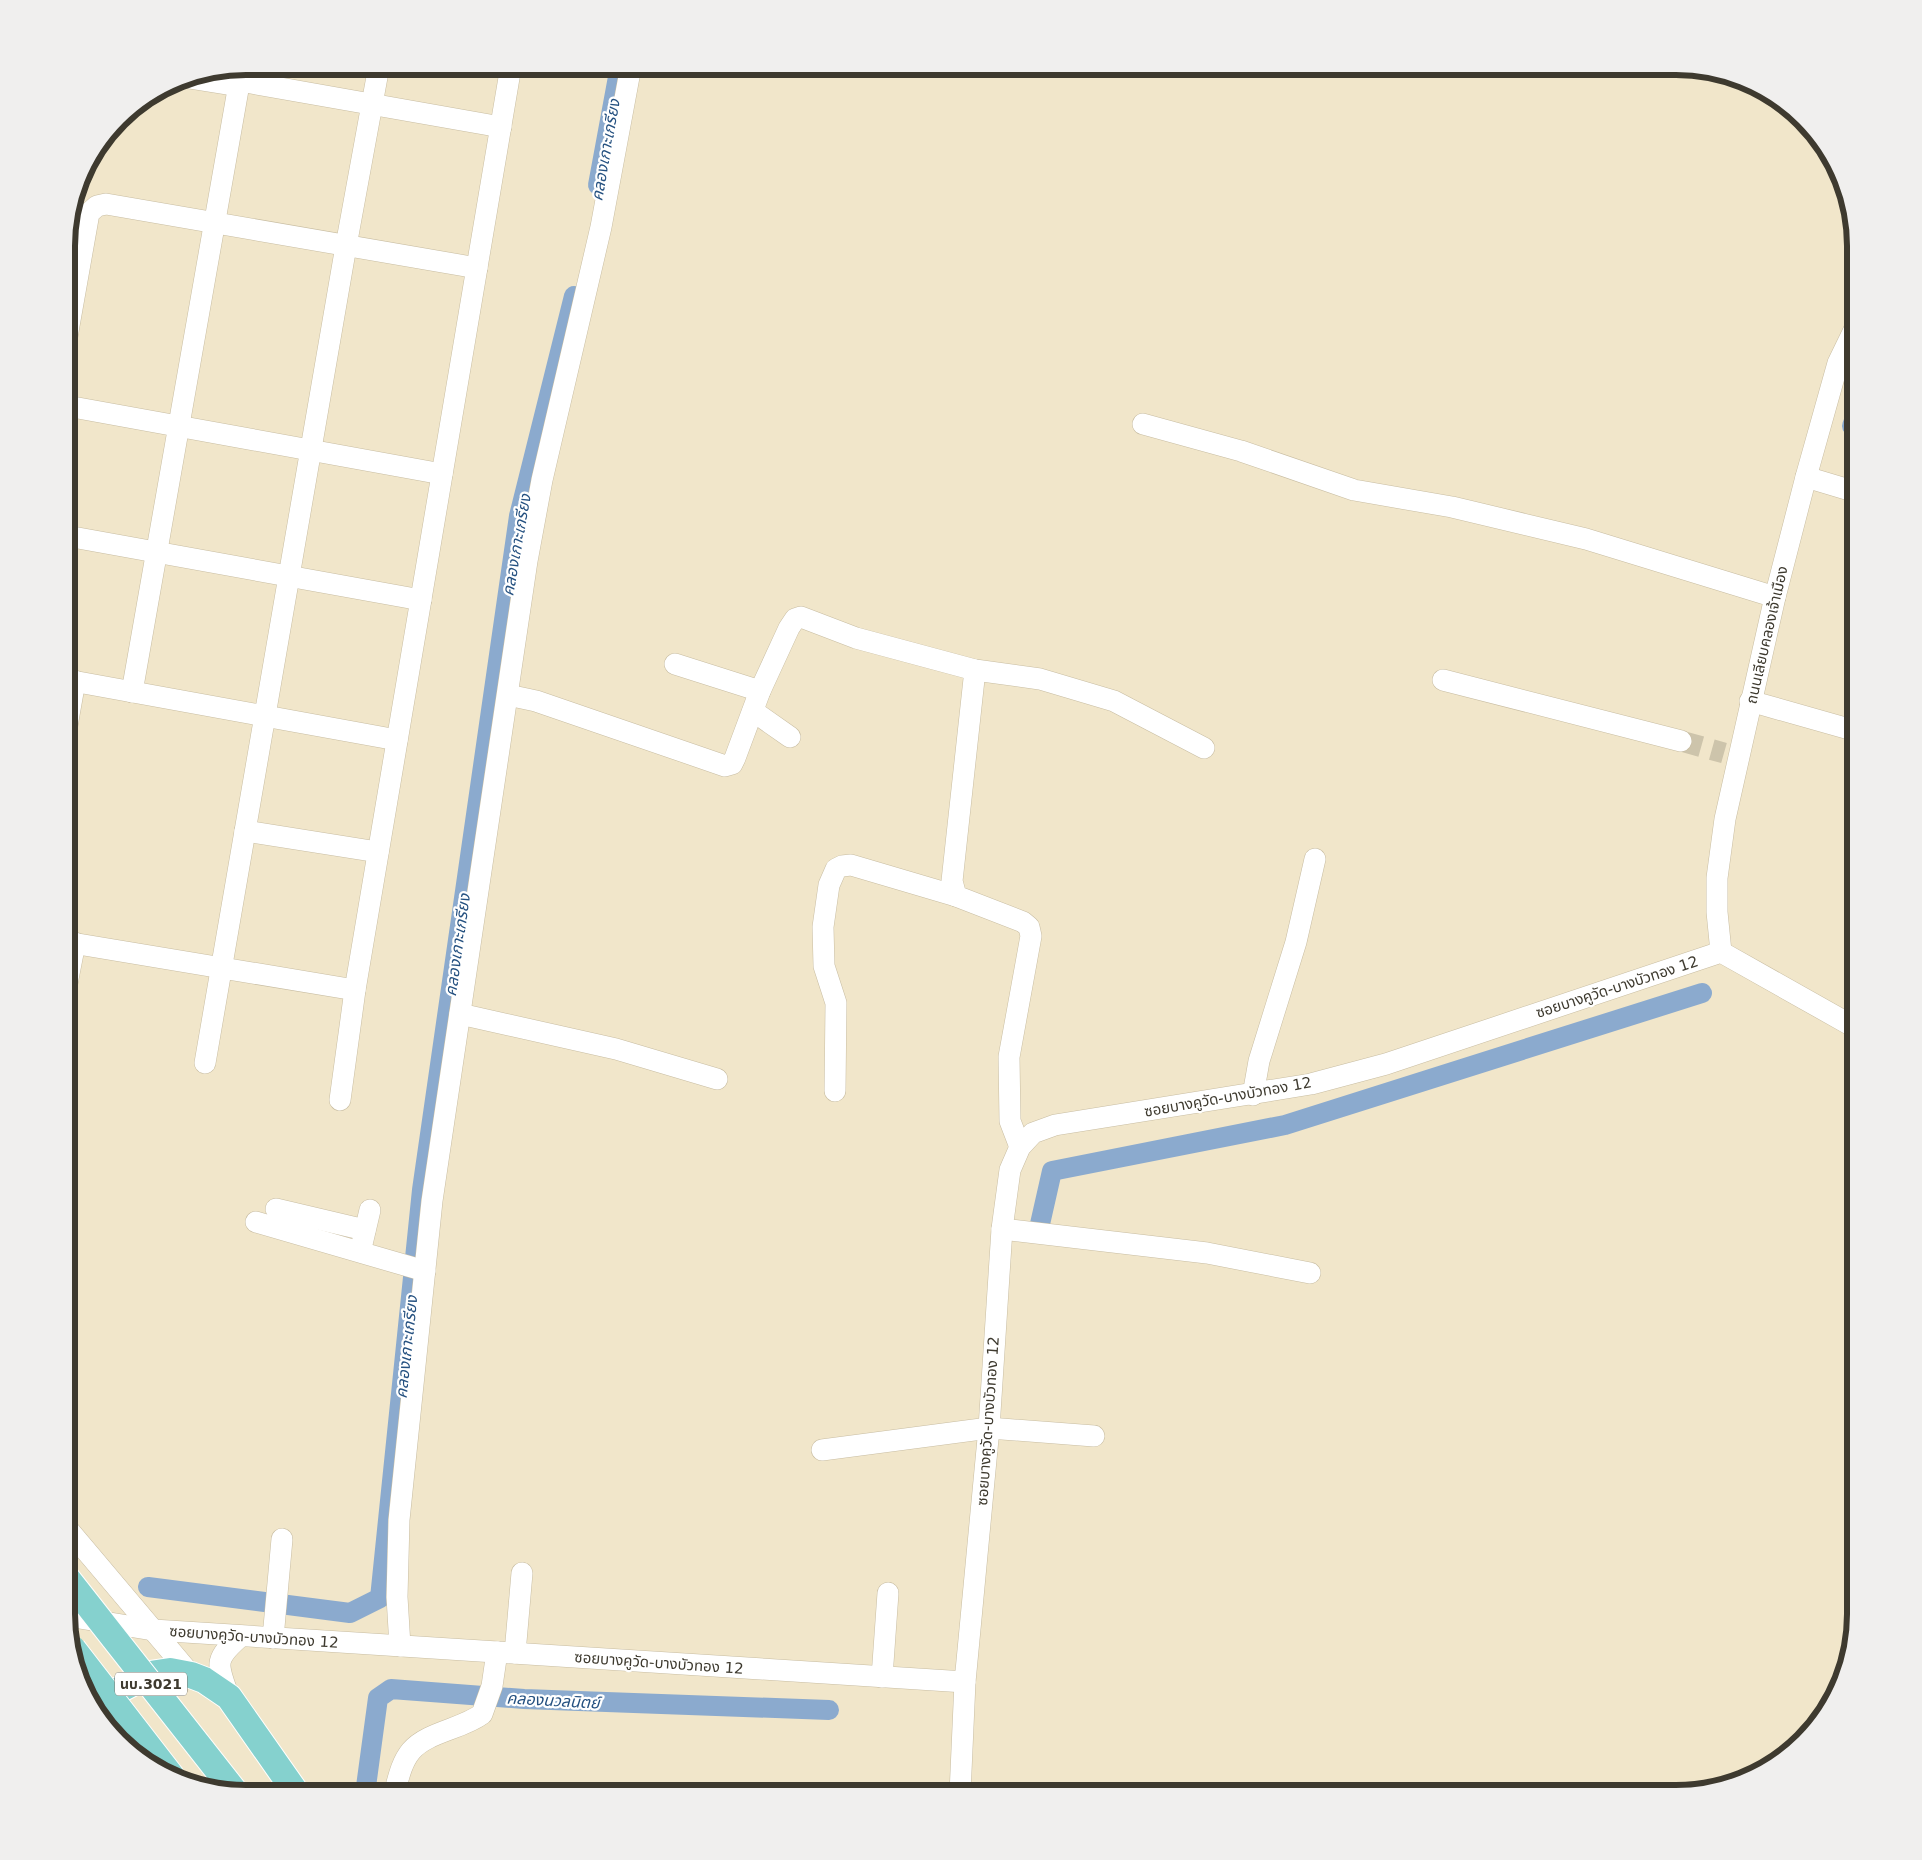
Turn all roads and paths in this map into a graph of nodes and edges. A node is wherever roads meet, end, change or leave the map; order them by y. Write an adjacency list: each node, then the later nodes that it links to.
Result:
1 (377, 75): 6 (street)
2 (510, 75): 7 (street)
3 (629, 75): 31 (street)
4 (213, 78): 5 (street)
5 (240, 78): 6 (street); 8 (street)
6 (372, 105): 7 (street); 9 (street)
7 (501, 126): 10 (street)
8 (216, 223): 9 (street); 11 (street); 15 (street)
9 (346, 246): 10 (street); 16 (street)
10 (477, 268): 17 (street)
11 (75, 292)
12 (1847, 344): 18 (street, ถนนเลียบคลองเจ้าเมือง)
13 (75, 407): 15 (street)
14 (1143, 424): 23 (street)
15 (179, 426): 16 (street); 21 (street)
16 (311, 451): 17 (street); 22 (street)
17 (442, 474): 24 (street)
18 (1806, 477): 19 (street); 23 (street, ถนนเลียบคลองเจ้าเมือง)
19 (1847, 489)
20 (75, 538): 21 (street)
21 (157, 553): 22 (street); 30 (street)
22 (289, 577): 24 (street); 34 (street)
23 (1775, 597): 32 (street, ถนนเลียบคลองเจ้าเมือง)
24 (421, 600): 37 (street)
25 (675, 664): 29 (street)
26 (975, 670): 29 (street); 39 (street); 43 (street)
27 (1443, 680): 38 (street)
28 (75, 681): 30 (street)
29 (760, 691): 33 (street)
30 (132, 692): 34 (street)
31 (508, 695): 33 (street); 48 (street)
32 (1750, 701): 35 (street); 45 (street, ถนนเลียบคลองเจ้าเมือง)
33 (753, 711): 36 (street)
34 (265, 716): 37 (street); 40 (street)
35 (1847, 726)
36 (790, 737)
37 (397, 740): 41 (street)
38 (1681, 741)
39 (1204, 748)
40 (245, 831): 41 (street); 46 (street)
41 (378, 852): 47 (street)
42 (1315, 859): 53 (street)
43 (956, 896): 52 (street); 55 (street)
44 (75, 943): 46 (street)
45 (1721, 952): 49 (street); 53 (street, ซอยบางคูวัด-บางบัวทอง 12)
46 (222, 967): 47 (street); 50 (street)
47 (355, 990): 54 (street)
48 (460, 1014): 51 (street); 60 (street)
49 (1847, 1023)
50 (205, 1063)
51 (717, 1079)
52 (835, 1091)
53 (1253, 1095): 55 (street, ซอยบางคูวัด-บางบัวทอง 12)
54 (340, 1100)
55 (1020, 1147): 58 (street, ซอยบางคูวัด-บางบัวทอง 12)
56 (276, 1209): 59 (street)
57 (256, 1222): 59 (street)
58 (1002, 1229): 61 (street); 62 (street, ซอยบางคูวัด-บางบัวทอง 12)
59 (360, 1252): 60 (street)
60 (416, 1268): 74 (street)
61 (1310, 1273)
62 (989, 1428): 63 (street); 64 (street); 79 (street, ซอยบางคูวัด-บางบัวทอง 12)
63 (1094, 1436)
64 (822, 1450)
65 (75, 1538): 71 (street)
66 (282, 1539): 72 (street)
67 (522, 1573): 75 (street)
68 (75, 1588): 83 (main road, นบ.3021, bridge)
69 (888, 1593): 78 (street)
70 (75, 1617): 71 (street, ซอยบางคูวัด-บางบัวทอง 12)
71 (152, 1630): 73 (street, ซอยบางคูวัด-บางบัวทอง 12); 77 (street)
72 (273, 1631): 73 (street, ซอยบางคูวัด-บางบัวทอง 12); 74 (street, ซอยบางคูวัด-บางบัวทอง 12)
73 (241, 1636): 80 (street)
74 (400, 1646): 75 (street, ซอยบางคูวัด-บางบัวทอง 12)
75 (506, 1653): 78 (street, ซอยบางคูวัด-บางบัวทอง 12); 85 (street)
76 (82, 1660): 82 (main road, นบ.3021, bridge)
77 (191, 1675): 80 (main road); 81 (main road)
78 (882, 1677): 79 (street, ซอยบางคูวัด-บางบัวทอง 12)
79 (966, 1682): 86 (street)
80 (229, 1697): 84 (main road)
81 (104, 1708)
82 (161, 1762)
83 (229, 1784)
84 (290, 1785)
85 (397, 1785)
86 (960, 1785)

